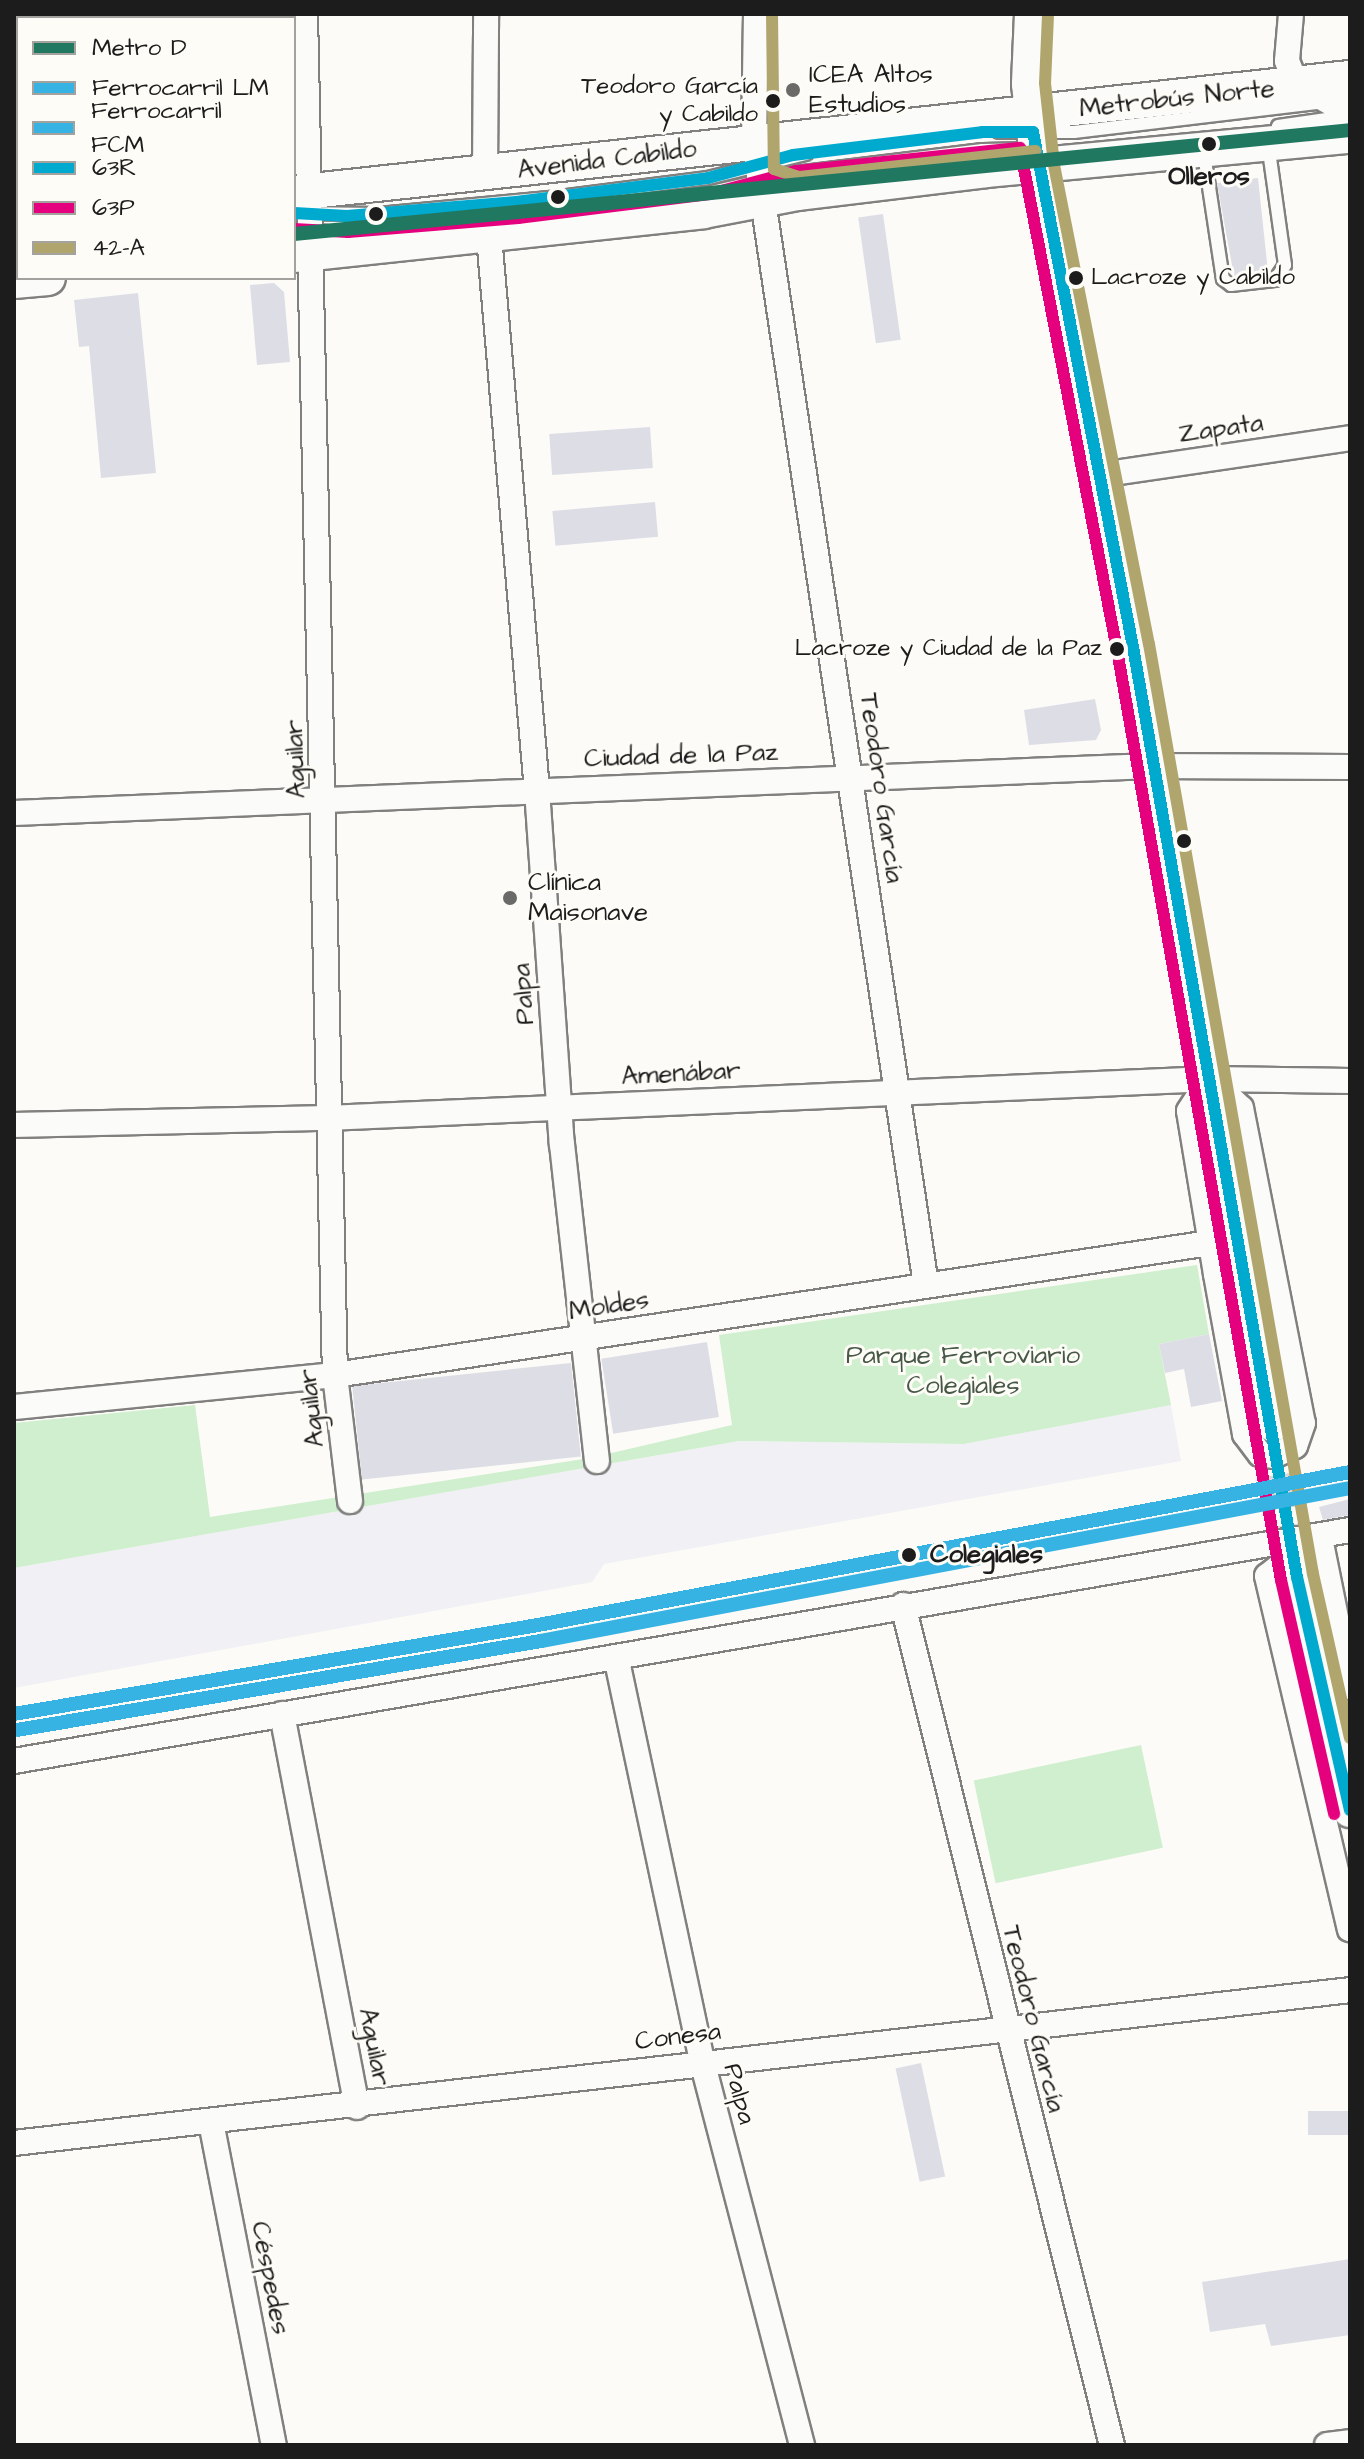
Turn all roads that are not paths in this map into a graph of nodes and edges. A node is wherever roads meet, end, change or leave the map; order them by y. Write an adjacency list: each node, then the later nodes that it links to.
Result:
1 (305, 14): 14 (street, Aguilar)
2 (486, 14): 12 (street)
3 (756, 14): 13 (street, Teodoro García)
4 (1032, 14): 9 (main road)
5 (1291, 14): 6 (street)
6 (1296, 83): 7 (main road, Avenida Cabildo); 9 (main road, Avenida Cabildo)
7 (1346, 102): 9 (lane, Metrobús Norte); 9 (lane, Metrobús Norte)
8 (1350, 136): 10 (main road, Avenida Cabildo)
9 (1034, 140): 11 (main road, Avenida Cabildo); 13 (main road, Avenida Cabildo); 13 (main road, Avenida Cabildo); 17 (main road)
10 (1268, 144): 11 (main road, Avenida Cabildo); 11 (lane)
11 (1203, 151)
12 (485, 175): 13 (main road, Avenida Cabildo); 14 (main road, Avenida Cabildo)
13 (767, 176): 14 (lane); 15 (main road, Avenida Cabildo); 20 (street, Teodoro García)
14 (302, 223): 15 (main road, Avenida Cabildo); 22 (street, Aguilar)
15 (489, 236): 21 (street, Palpa)
16 (1350, 438): 17 (street, Zapata)
17 (1100, 475): 18 (main road)
18 (1151, 766): 19 (street, Ciudad de la Paz); 20 (street, Ciudad de la Paz); 24 (main road)
19 (1350, 767)
20 (851, 778): 21 (street, Ciudad de la Paz); 26 (street, Teodoro García)
21 (537, 790): 22 (street, Ciudad de la Paz); 27 (street, Palpa)
22 (326, 800): 23 (street, Ciudad de la Paz); 28 (street, Aguilar)
23 (14, 813)
24 (1210, 1079): 25 (street, Amenábar); 26 (street, Amenábar); 30 (street); 30 (street); 35 (main road)
25 (1350, 1081)
26 (897, 1093): 27 (street, Amenábar); 31 (street, Teodoro García)
27 (559, 1108): 28 (street, Amenábar); 32 (street, Palpa)
28 (327, 1118): 29 (street, Amenábar); 33 (street, Aguilar)
29 (14, 1125)
30 (1210, 1243): 31 (street, Moldes)
31 (926, 1285): 32 (street, Moldes)
32 (580, 1339): 33 (street, Moldes); 36 (street, Palpa)
33 (335, 1375): 34 (street, Moldes); 37 (street, Aguilar)
34 (14, 1407)
35 (1273, 1424)
36 (597, 1461)
37 (350, 1501)
38 (1338, 1532): 39 (street); 40 (street)
39 (1309, 1570): 42 (street); 45 (main road); 46 (street)
40 (903, 1605): 41 (street); 48 (street, Teodoro García)
41 (617, 1661): 43 (street); 49 (street, Palpa)
42 (1350, 1687)
43 (282, 1714): 44 (street); 50 (street, Aguilar)
44 (14, 1761)
45 (1350, 1810)
46 (1350, 1929)
47 (1350, 1990): 48 (street, Conesa)
48 (1005, 2025): 49 (street, Conesa); 56 (street, Teodoro García)
49 (702, 2061): 50 (street, Conesa); 55 (street, Palpa)
50 (357, 2107): 51 (street, Conesa)
51 (211, 2122): 52 (street, Conesa); 54 (street, Céspedes)
52 (14, 2143)
53 (1350, 2442): 57 (street)
54 (274, 2445)
55 (802, 2445)
56 (1112, 2445)
57 (1327, 2445)

